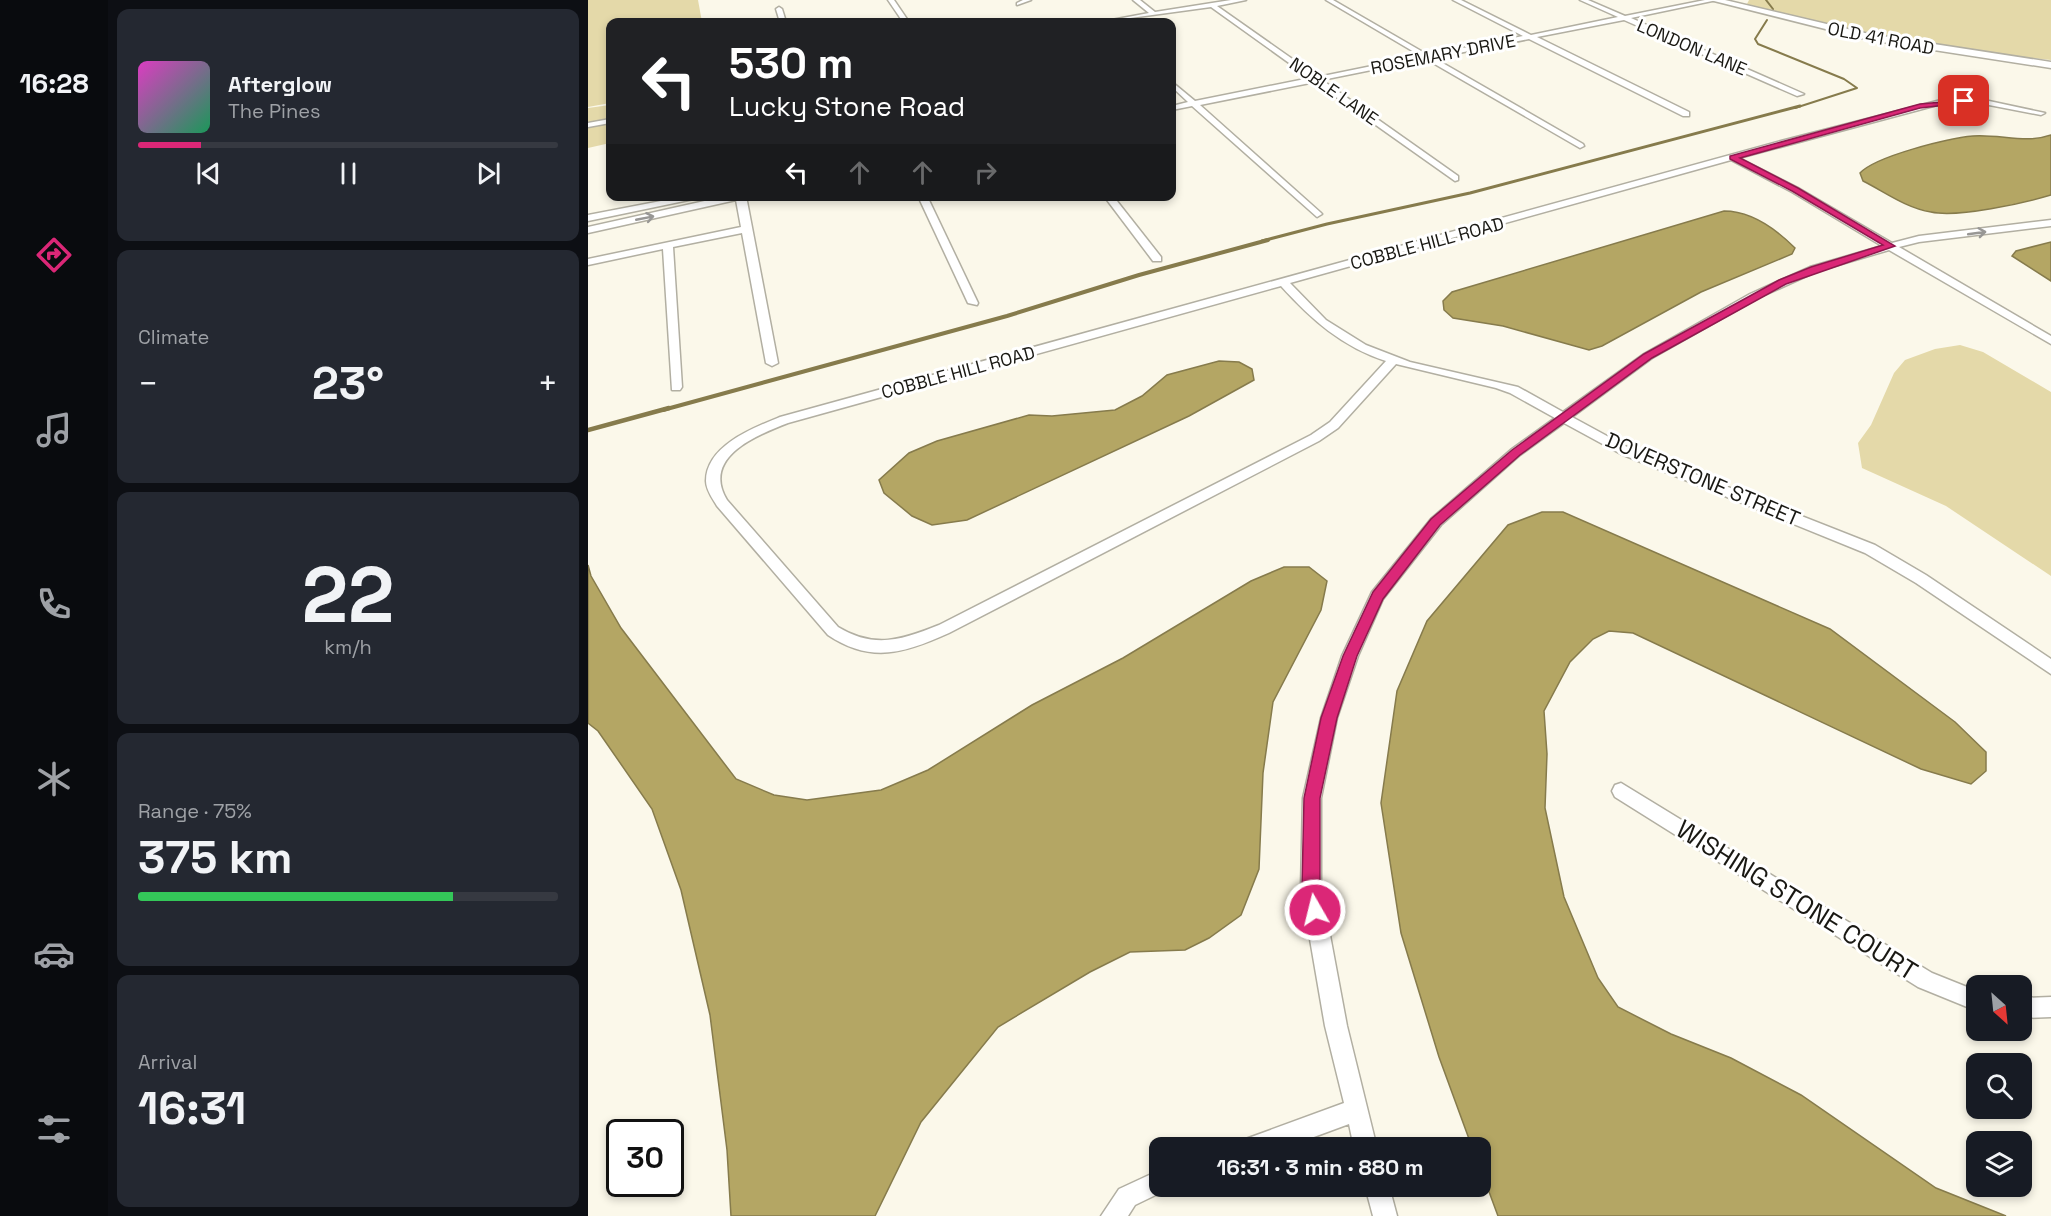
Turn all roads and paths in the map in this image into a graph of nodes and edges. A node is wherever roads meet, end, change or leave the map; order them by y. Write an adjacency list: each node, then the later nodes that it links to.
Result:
1 (891, 0): 14 (street)
2 (1028, 0): 9 (street)
3 (1136, 0): 12 (street)
4 (1243, 0): 10 (street)
5 (1329, 0): 18 (street)
6 (1456, 0): 17 (street)
7 (1583, 0): 16 (street, LONDON LANE)
8 (1714, 0): 16 (street, ROSEMARY DRIVE); 19 (street, OLD 41 ROAD)
9 (1019, 4)
10 (1212, 5): 12 (street); 20 (street, NOBLE LANE)
11 (779, 9): 13 (street)
12 (1154, 14): 15 (street)
13 (782, 18)
14 (903, 18)
15 (1129, 18)
16 (1624, 18): 17 (street, ROSEMARY DRIVE); 22 (street, LONDON LANE)
17 (1530, 37): 18 (street, ROSEMARY DRIVE); 26 (street)
18 (1427, 57): 20 (street, ROSEMARY DRIVE); 29 (street)
19 (2051, 65)
20 (1318, 79): 23 (street, ROSEMARY DRIVE); 31 (street, NOBLE LANE)
21 (1176, 87): 23 (street)
22 (1800, 93)
23 (1194, 103): 24 (street, ROSEMARY DRIVE); 38 (street)
24 (1176, 107)
25 (2041, 113): 30 (street, COBBLE HILL ROAD)
26 (1686, 114)
27 (606, 122): 28 (street)
28 (588, 125)
29 (1581, 146)
30 (1733, 158): 45 (street); 48 (street, COBBLE HILL ROAD)
31 (1455, 178)
32 (678, 201): 39 (street)
33 (722, 201): 42 (street, one-way to 33)
34 (742, 201): 41 (street)
35 (924, 201): 49 (street)
36 (1112, 201): 46 (street)
37 (2051, 213): 43 (street)
38 (1317, 214)
39 (588, 218)
40 (2051, 223): 43 (street, one-way to 40)
41 (746, 229): 44 (street); 52 (street)
42 (588, 230)
43 (1919, 239): 45 (street)
44 (668, 246): 47 (street); 53 (street)
45 (1891, 246): 50 (street); 54 (street)
46 (1157, 260)
47 (588, 262)
48 (1283, 282): 51 (street, DOVERSTONE STREET); 51 (street, COBBLE HILL ROAD)
49 (973, 303)
50 (2051, 341)
51 (1393, 361): 54 (street, DOVERSTONE STREET)
52 (772, 363)
53 (676, 387)
54 (1565, 417): 55 (street, DOVERSTONE STREET); 60 (street)
55 (2051, 667)
56 (1621, 791): 57 (street, WISHING STONE COURT)
57 (1966, 997)
58 (2051, 1007): 59 (street)
59 (2032, 1008)
60 (1357, 1110): 61 (street); 62 (street)
61 (1282, 1137)
62 (1363, 1137)
63 (1149, 1186): 65 (street)
64 (1380, 1197): 66 (street)
65 (1113, 1216)
66 (1384, 1216)

